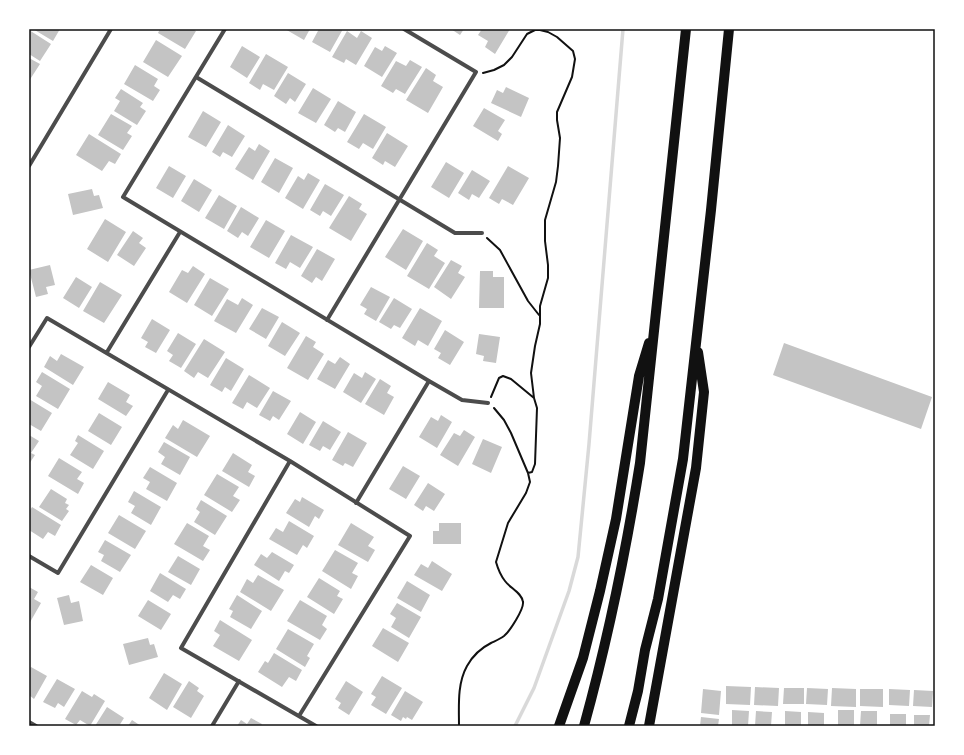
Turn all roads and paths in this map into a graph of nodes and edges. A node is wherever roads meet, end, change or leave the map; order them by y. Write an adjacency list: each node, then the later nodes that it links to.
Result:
1 (111, 29): 8 (street)
2 (225, 29): 7 (street)
3 (404, 29): 6 (street)
4 (686, 29): 16 (highway)
5 (729, 29): 17 (highway)
6 (476, 72): 9 (street); 12 (path)
7 (196, 77): 9 (street); 10 (street)
8 (29, 166)
9 (400, 199): 11 (street); 15 (street)
10 (180, 232): 15 (street); 19 (street)
11 (482, 233): 13 (path)
12 (540, 306): 13 (path); 14 (path)
13 (533, 308): 14 (path)
14 (540, 316): 22 (path)
15 (327, 320): 20 (street)
16 (656, 322): 35 (highway); 36 (highway)
17 (696, 338): 37 (highway); 38 (highway)
18 (29, 347): 19 (street)
19 (107, 352): 21 (street)
20 (429, 381): 23 (street); 26 (street)
21 (168, 390): 24 (street); 27 (street)
22 (534, 398): 23 (path); 25 (path)
23 (488, 403): 25 (path)
24 (290, 461): 26 (street); 28 (street)
25 (528, 473): 34 (path)
26 (356, 503): 29 (street)
27 (29, 556)
28 (239, 682): 29 (street); 32 (street)
29 (299, 716): 33 (street)
30 (29, 722): 31 (street)
31 (36, 726)
32 (212, 726)
33 (316, 726)
34 (459, 726)
35 (558, 726)
36 (584, 726)
37 (629, 726)
38 (649, 726)

